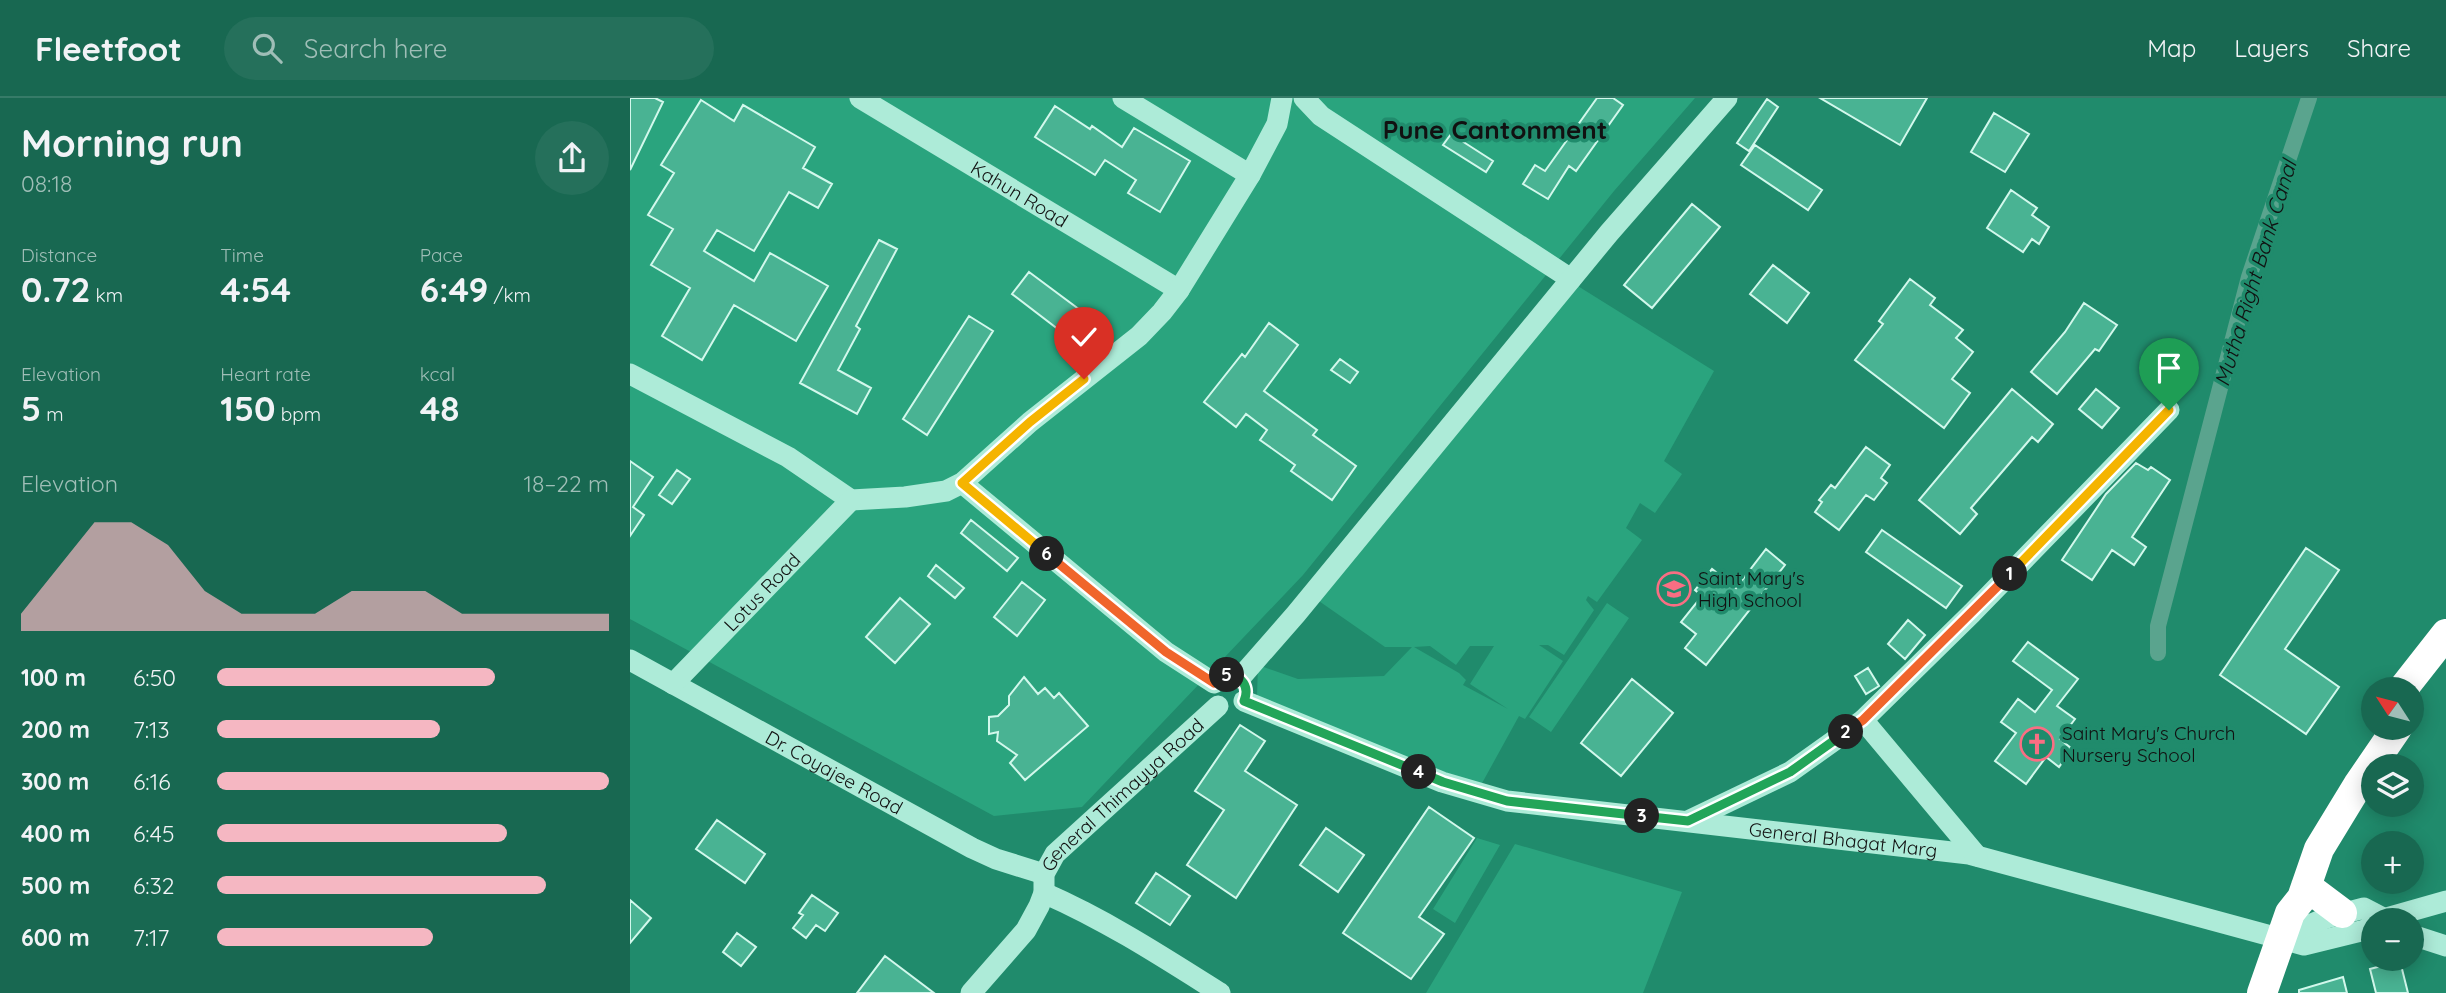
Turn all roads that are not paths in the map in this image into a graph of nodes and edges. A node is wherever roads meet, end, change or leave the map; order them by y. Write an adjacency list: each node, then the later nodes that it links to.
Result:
1 (860, 98): 9 (street, Kahun Road)
2 (1124, 98): 7 (street)
3 (1282, 98): 6 (street)
4 (1727, 98): 8 (street)
5 (1307, 101): 6 (street); 8 (street)
6 (1277, 124): 7 (street)
7 (1251, 175): 9 (street)
8 (1571, 279): 18 (street)
9 (1179, 290): 12 (street)
10 (630, 374): 13 (street)
11 (2169, 410): 24 (street)
12 (962, 483): 13 (street); 19 (street)
13 (850, 500): 20 (street, Lotus Road)
14 (2446, 634): 17 (highway)
15 (630, 660): 20 (street, Dr. Coyajee Road)
16 (2446, 664): 21 (highway)
17 (2412, 677)
18 (1240, 678): 19 (street); 22 (street)
19 (1214, 683): 23 (street)
20 (673, 684): 29 (street, Dr. Coyajee Road)
21 (2424, 692)
22 (1244, 701): 23 (street); 27 (street, General Bhagat Marg)
23 (1218, 706): 29 (street, General Thimayya Road)
24 (1863, 720): 27 (street); 28 (street)
25 (2366, 740): 35 (highway)
26 (2389, 740): 30 (highway)
27 (1688, 821): 28 (street, General Bhagat Marg)
28 (1977, 856): 35 (street, General Bhagat Marg)
29 (1044, 883): 39 (street, General Thimayya Road); 40 (street, Dr. Coyajee Road)
30 (2306, 886): 34 (highway); 35 (highway)
31 (2446, 901): 32 (street, General Bhagat Marg)
32 (2423, 908)
33 (2361, 909): 34 (street)
34 (2342, 914): 35 (street)
35 (2285, 925): 36 (street, General Bhagat Marg); 41 (highway)
36 (2361, 931)
37 (2424, 939): 38 (street)
38 (2446, 946)
39 (971, 993)
40 (1220, 993)
41 (2262, 993)

